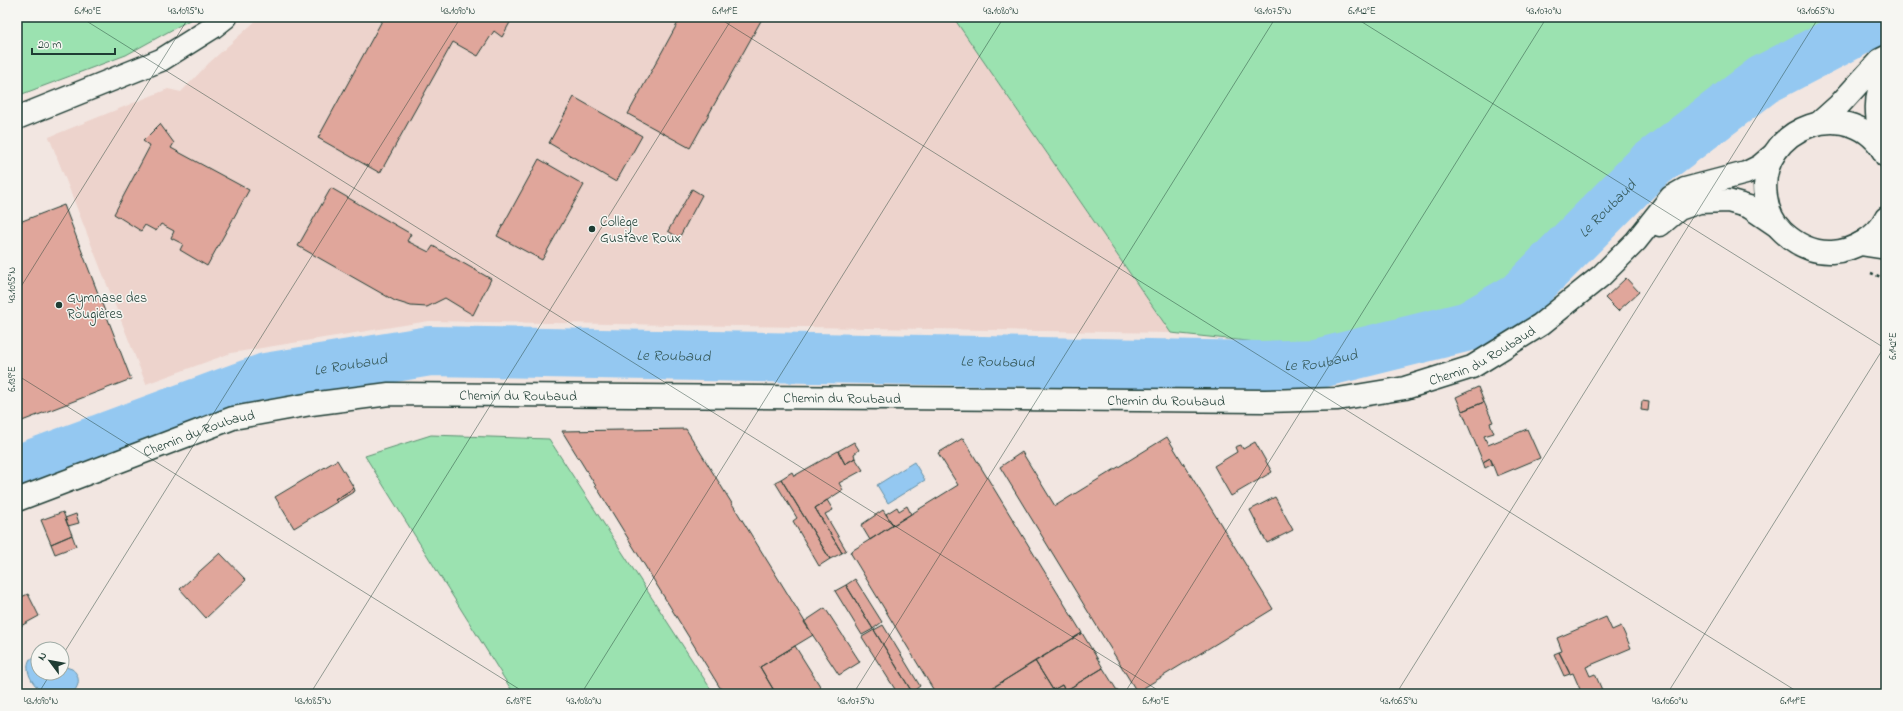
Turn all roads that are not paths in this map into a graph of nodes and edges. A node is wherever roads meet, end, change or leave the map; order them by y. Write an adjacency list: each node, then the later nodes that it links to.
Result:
1 (226, 17): 4 (street)
2 (1886, 57): 5 (street)
3 (1886, 75): 6 (street)
4 (17, 118)
5 (1819, 123): 6 (street); 7 (street)
6 (1884, 153)
7 (1774, 154): 9 (street); 10 (street, Chemin du Roubaud)
8 (1886, 218): 11 (street)
9 (1777, 226): 10 (street, Chemin du Roubaud); 11 (street)
10 (1636, 241): 13 (street, Chemin du Roubaud)
11 (1860, 244): 12 (street)
12 (1886, 248)
13 (17, 500)

